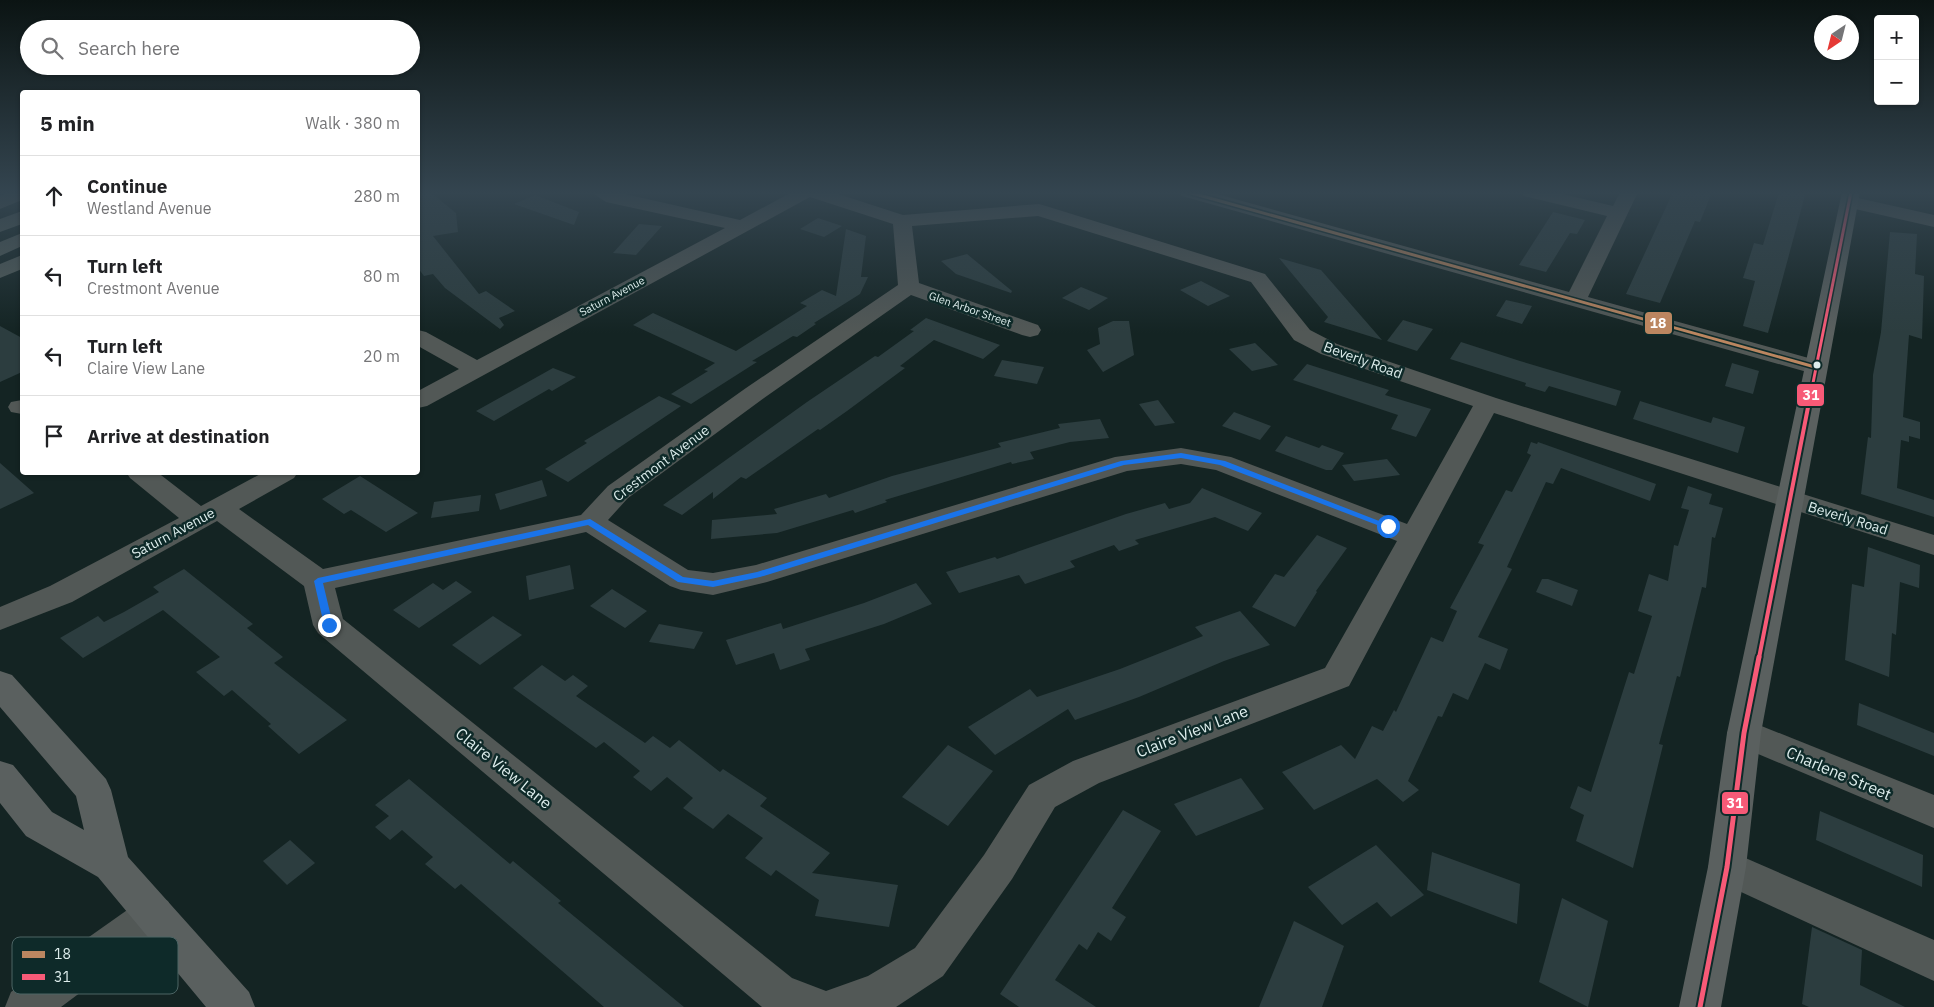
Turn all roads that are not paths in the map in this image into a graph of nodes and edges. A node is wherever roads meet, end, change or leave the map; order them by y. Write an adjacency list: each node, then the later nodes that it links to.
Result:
1 (719, 239): 16 (street, Saturn Avenue)
2 (904, 239): 11 (street)
3 (1135, 239): 18 (street, Beverly Road)
4 (1358, 239): 12 (street)
5 (1605, 239): 12 (street)
6 (1842, 239): 15 (main road)
7 (20, 240): 8 (highway)
8 (0, 250)
9 (20, 262): 10 (highway)
10 (0, 272)
11 (909, 287): 13 (street, Glen Arbor Street); 23 (street, Crestmont Avenue)
12 (1576, 299): 15 (street)
13 (1030, 330)
14 (420, 337): 16 (street)
15 (1816, 367): 21 (main road)
16 (476, 369): 17 (street, Saturn Avenue)
17 (420, 400)
18 (1487, 403): 21 (street, Beverly Road); 24 (street, Claire View Lane)
19 (144, 475): 22 (street)
20 (280, 475): 22 (street, Saturn Avenue)
21 (1792, 500): 25 (street, Beverly Road); 31 (main road)
22 (209, 514): 26 (street); 27 (street, Saturn Avenue)
23 (590, 522): 24 (street); 26 (street)
24 (1414, 537): 45 (street, Claire View Lane)
25 (1934, 545)
26 (318, 581): 44 (street, Claire View Lane)
27 (61, 594): 28 (street, Saturn Avenue); 29 (street, Saturn Avenue)
28 (0, 619)
29 (0, 637)
30 (0, 684): 34 (main road)
31 (1744, 733): 33 (street, Charlene Street); 35 (main road)
32 (0, 776): 34 (main road)
33 (1934, 812)
34 (111, 865): 36 (main road)
35 (1727, 867): 40 (street); 46 (main road)
36 (154, 914): 37 (street); 38 (main road)
37 (122, 937)
38 (174, 937)
39 (178, 942): 43 (main road)
40 (1934, 961)
41 (44, 994): 42 (street)
42 (26, 1007)
43 (234, 1007)
44 (815, 1007)
45 (838, 1007)
46 (1700, 1007)

